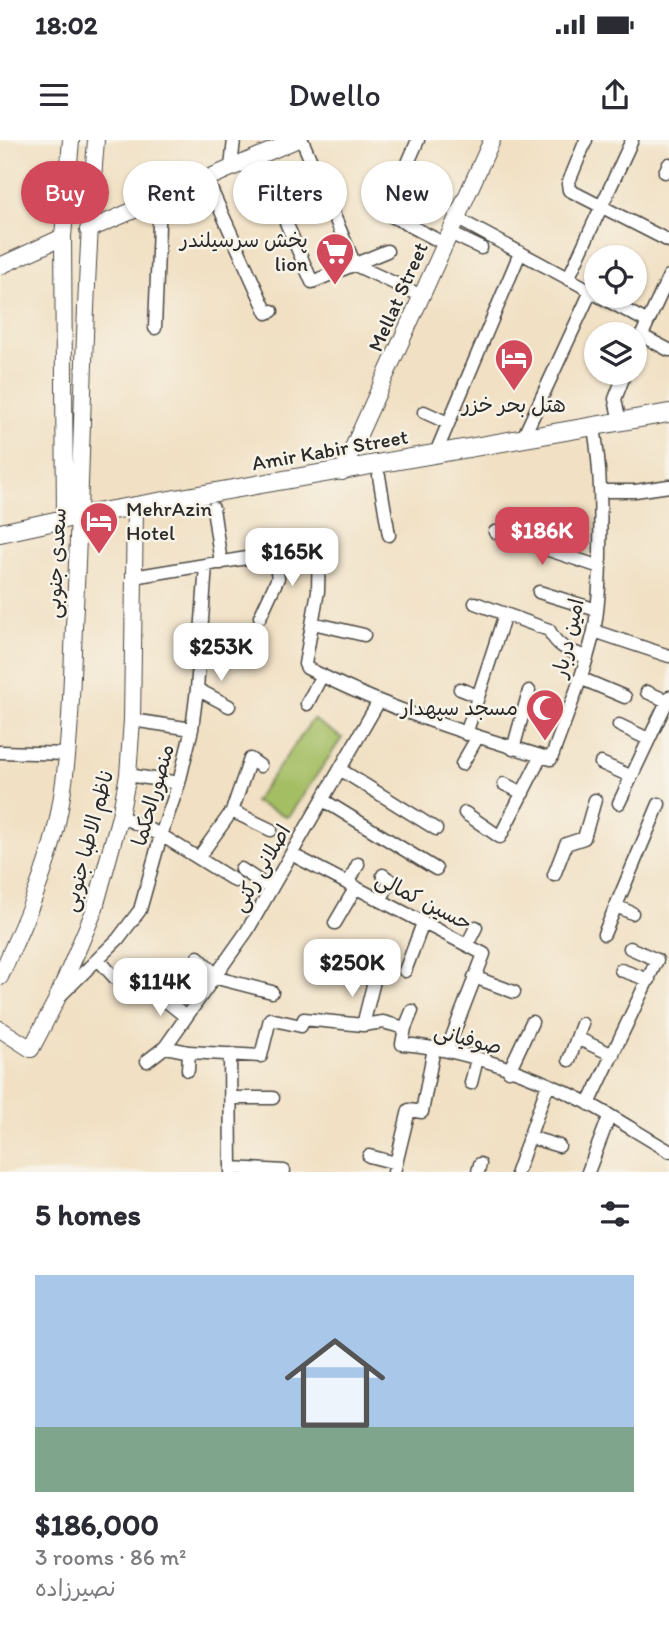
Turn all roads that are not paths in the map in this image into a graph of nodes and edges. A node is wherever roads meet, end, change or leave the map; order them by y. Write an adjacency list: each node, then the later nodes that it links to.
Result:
1 (71, 140): 20 (main road, سعدی جنوبی)
2 (86, 140): 18 (main road)
3 (96, 140): 18 (main road, سعدی جنوبی)
4 (234, 140): 12 (street)
5 (296, 140): 11 (main road)
6 (302, 140): 25 (street)
7 (418, 140): 19 (street)
8 (492, 140): 19 (main road, Mellat Street)
9 (586, 140): 15 (street)
10 (632, 140): 15 (street)
11 (257, 156): 12 (main road); 25 (street)
12 (231, 167): 13 (main road)
13 (219, 172)
14 (219, 207): 33 (street)
15 (602, 207): 21 (street); 28 (street)
16 (123, 215): 18 (main road)
17 (159, 224): 35 (street)
18 (89, 230): 52 (main road, سعدی جنوبی)
19 (450, 232): 22 (street); 24 (street); 30 (main road, Mellat Street)
20 (63, 237): 26 (main road); 52 (main road, سعدی جنوبی)
21 (669, 241)
22 (481, 248)
23 (387, 251): 25 (street)
24 (520, 253): 28 (street); 42 (street)
25 (355, 265): 30 (street)
26 (0, 266)
27 (669, 276): 34 (street)
28 (568, 279): 29 (street)
29 (584, 288)
30 (422, 296): 46 (main road, Mellat Street)
31 (589, 308): 44 (street)
32 (622, 308): 34 (street)
33 (272, 311)
34 (648, 322)
35 (155, 328)
36 (647, 339): 37 (street)
37 (669, 350)
38 (620, 385): 41 (street)
39 (424, 412): 42 (street)
40 (669, 413): 41 (main road, Amir Kabir Street)
41 (620, 422): 43 (main road, Amir Kabir Street)
42 (448, 423): 45 (street)
43 (595, 432): 44 (main road, Amir Kabir Street); 49 (street, امین دربار)
44 (522, 440): 45 (main road, Amir Kabir Street)
45 (435, 455): 46 (main road, Amir Kabir Street)
46 (342, 471): 50 (main road, Amir Kabir Street)
47 (379, 477): 55 (street)
48 (669, 486): 49 (street)
49 (602, 491): 59 (street, امین دربار)
50 (135, 506): 52 (main road, Amir Kabir Street); 60 (main road, ناظم الاطبا جنوبی)
51 (213, 508): 57 (street)
52 (71, 517): 54 (main road, Amir Kabir Street); 90 (main road, سعدی جنوبی)
53 (495, 532): 59 (street)
54 (0, 533)
55 (389, 535)
56 (274, 554): 57 (street); 65 (street); 66 (street)
57 (221, 563): 58 (street)
58 (206, 565): 60 (street); 73 (street, منصورالحکما)
59 (600, 568): 63 (street, امین دربار)
60 (133, 578): 83 (main road, ناظم الاطبا جنوبی)
61 (539, 592): 63 (street)
62 (475, 603): 64 (street)
63 (597, 610): 67 (street, امین دربار)
64 (505, 614): 70 (street); 77 (street)
65 (260, 617)
66 (313, 623): 68 (street); 71 (street)
67 (594, 631): 69 (street); 70 (street, امین دربار)
68 (364, 635)
69 (669, 656)
70 (586, 657): 72 (street, امین دربار)
71 (322, 675): 80 (street); 81 (street)
72 (580, 678): 78 (street); 91 (street, امین دربار)
73 (197, 689): 82 (street); 85 (street, منصورالحکما)
74 (460, 689): 77 (street)
75 (529, 691): 88 (street)
76 (647, 692): 79 (street)
77 (478, 696): 86 (street)
78 (625, 696)
79 (668, 699): 87 (street)
80 (379, 701): 86 (street); 95 (street, اصلانی رکنی)
81 (307, 704)
82 (229, 706)
83 (132, 720): 85 (street); 96 (main road, ناظم الاطبا جنوبی)
84 (620, 725): 87 (street)
85 (192, 729): 98 (street, منصورالحکما)
86 (471, 736): 88 (street); 93 (street)
87 (648, 739): 97 (street)
88 (513, 749): 91 (street)
89 (0, 752): 90 (street)
90 (68, 754): 133 (main road, سعدی جنوبی)
91 (546, 758): 100 (street, امین دربار)
92 (601, 763): 97 (street)
93 (462, 764)
94 (260, 766): 105 (street)
95 (341, 771): 101 (street, اصلانی رکنی); 108 (street)
96 (128, 775): 98 (street); 107 (main road, ناظم الاطبا جنوبی)
97 (630, 776): 103 (street)
98 (179, 783): 110 (street, منصورالحکما)
99 (504, 784): 100 (street)
100 (523, 793): 106 (street, امین دربار)
101 (323, 800): 111 (street, اصلانی رکنی); 114 (street)
102 (595, 800): 116 (street)
103 (619, 803)
104 (659, 804): 120 (street)
105 (232, 811): 109 (street); 112 (street)
106 (465, 813)
107 (120, 816): 110 (street); 141 (main road, ناظم الاطبا جنوبی)
108 (436, 829)
109 (271, 830)
110 (161, 835): 112 (street); 129 (street, منصورالحکما)
111 (291, 854): 117 (street, حسین کمالی); 118 (street, اصلانی رکنی)
112 (199, 857): 118 (street)
113 (358, 864): 117 (street)
114 (436, 869)
115 (383, 875): 119 (street)
116 (554, 875)
117 (352, 886): 119 (street, حسین کمالی); 122 (street)
118 (271, 889): 132 (street, اصلانی رکنی)
119 (380, 900): 123 (street, حسین کمالی)
120 (616, 906): 121 (street); 125 (street)
121 (632, 913)
122 (335, 923)
123 (424, 923): 126 (street, حسین کمالی); 131 (street)
124 (476, 927): 126 (street)
125 (604, 934)
126 (467, 945): 134 (street, حسین کمالی)
127 (630, 948): 136 (street)
128 (198, 957): 132 (street)
129 (98, 959): 135 (street); 141 (street, منصورالحکما)
130 (621, 970): 136 (street)
131 (405, 971)
132 (214, 976): 138 (street); 143 (street, اصلانی رکنی)
133 (0, 977)
134 (474, 977): 139 (street); 151 (street, حسین کمالی)
135 (116, 978)
136 (649, 980): 154 (street)
137 (374, 981): 146 (street)
138 (272, 992)
139 (514, 992)
140 (156, 993): 143 (street)
141 (55, 1000): 148 (main road, ناظم الاطبا جنوبی)
142 (412, 1011): 147 (street)
143 (186, 1017): 150 (street, اصلانی رکنی)
144 (532, 1022): 159 (street)
145 (582, 1024): 149 (street)
146 (363, 1025): 147 (street, صوفیانی); 153 (street, صوفیانی)
147 (405, 1028): 151 (street, صوفیانی)
148 (0, 1029)
149 (577, 1038): 154 (street); 156 (street)
150 (166, 1047): 152 (street, صوفیانی); 157 (street, اصلانی رکنی)
151 (441, 1049): 155 (street, صوفیانی); 170 (street, حسین کمالی)
152 (190, 1052): 153 (street, صوفیانی); 158 (street)
153 (230, 1055): 162 (street)
154 (613, 1055): 164 (street)
155 (477, 1059): 159 (street, صوفیانی); 160 (street)
156 (569, 1060)
157 (148, 1061)
158 (188, 1070)
159 (509, 1070): 161 (street, صوفیانی)
160 (471, 1083)
161 (548, 1084): 164 (street, صوفیانی); 166 (street)
162 (231, 1098): 163 (street); 171 (street)
163 (273, 1098)
164 (589, 1104): 165 (street, صوفیانی)
165 (608, 1117): 168 (street, صوفیانی); 174 (street)
166 (529, 1138): 167 (street); 173 (street)
167 (559, 1146)
168 (669, 1151)
169 (369, 1156): 170 (street)
170 (395, 1168)
171 (231, 1170): 172 (street)
172 (284, 1171)
173 (517, 1172)
174 (587, 1172)

